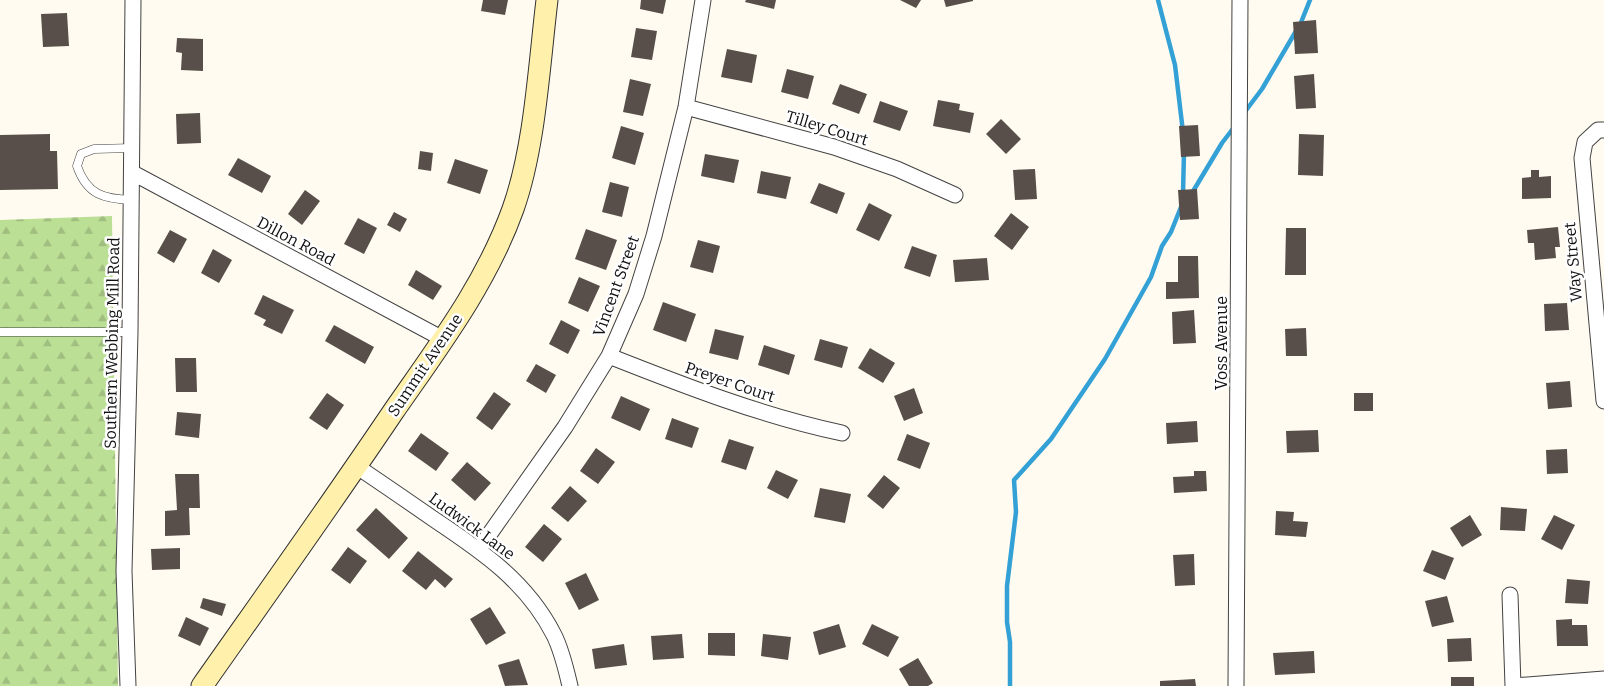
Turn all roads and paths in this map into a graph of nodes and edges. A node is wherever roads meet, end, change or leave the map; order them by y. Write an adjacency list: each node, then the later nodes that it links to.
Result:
1 (133, 0): 7 (street, Southern Webbing Mill Road)
2 (547, 0): 13 (main road, Summit Avenue)
3 (703, 0): 5 (street, Vincent Street)
4 (1240, 0): 24 (street, Voss Avenue)
5 (686, 107): 9 (street, Tilley Court); 14 (street, Vincent Street)
6 (1604, 130): 15 (street, Way Street)
7 (132, 148): 8 (street, Southern Webbing Mill Road); 10 (lane)
8 (132, 173): 10 (street, Southern Webbing Mill Road); 13 (street, Dillon Road)
9 (954, 195)
10 (132, 200): 12 (street, Southern Webbing Mill Road)
11 (0, 332): 12 (lane)
12 (130, 332): 21 (street, Southern Webbing Mill Road)
13 (444, 339): 17 (main road, Summit Avenue)
14 (609, 356): 16 (street, Preyer Court); 18 (street, Vincent Street)
15 (1604, 401)
16 (842, 433)
17 (356, 466): 18 (street, Ludwick Lane); 22 (main road, Summit Avenue)
18 (479, 549): 23 (street, Ludwick Lane)
19 (1510, 595): 25 (street)
20 (1604, 679): 25 (street)
21 (128, 686)
22 (202, 686)
23 (570, 686)
24 (1236, 686)
25 (1512, 686)

